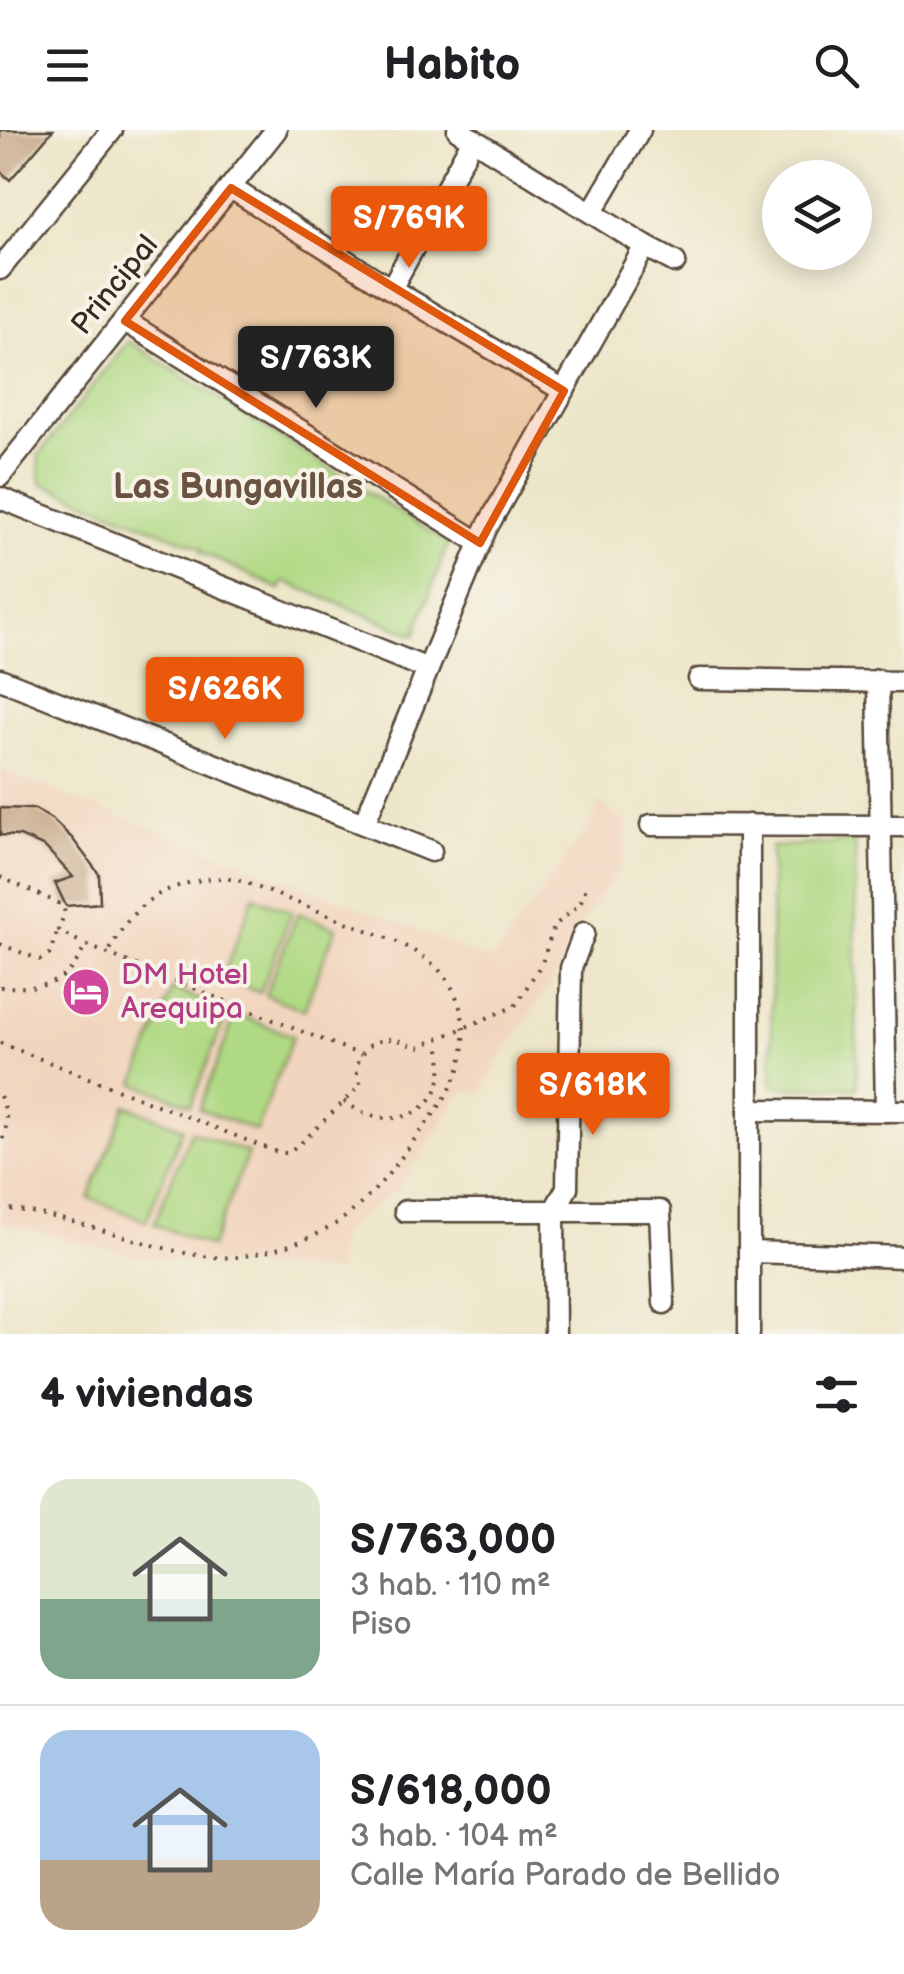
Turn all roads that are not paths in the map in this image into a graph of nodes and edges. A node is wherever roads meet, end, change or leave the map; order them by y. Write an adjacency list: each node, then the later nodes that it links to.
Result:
1 (112, 130): 9 (street)
2 (276, 130): 5 (street, Principal)
3 (640, 130): 6 (street)
4 (466, 135): 6 (street); 10 (street)
5 (231, 188): 10 (street); 11 (street, Principal)
6 (592, 212): 7 (street)
7 (645, 246): 8 (street); 12 (street)
8 (675, 262)
9 (0, 269)
10 (391, 289): 12 (street)
11 (125, 321): 13 (street, Principal); 15 (street)
12 (564, 391): 15 (street)
13 (2, 470)
14 (0, 498): 16 (street)
15 (480, 543): 16 (street)
16 (428, 669): 21 (street)
17 (0, 679): 21 (street)
18 (699, 679): 19 (street)
19 (878, 680): 20 (street); 24 (street)
20 (904, 682)
21 (364, 824): 26 (street)
22 (651, 824): 23 (street)
23 (749, 825): 24 (street); 29 (street)
24 (880, 826): 25 (street); 28 (street)
25 (904, 826)
26 (432, 851)
27 (584, 933): 32 (street)
28 (894, 971): 30 (street)
29 (749, 1110): 30 (street); 33 (street)
30 (895, 1111)
31 (405, 1210): 32 (street)
32 (554, 1211): 35 (street); 36 (street)
33 (749, 1252): 34 (street); 37 (street)
34 (904, 1257)
35 (664, 1303)
36 (554, 1334)
37 (749, 1334)

